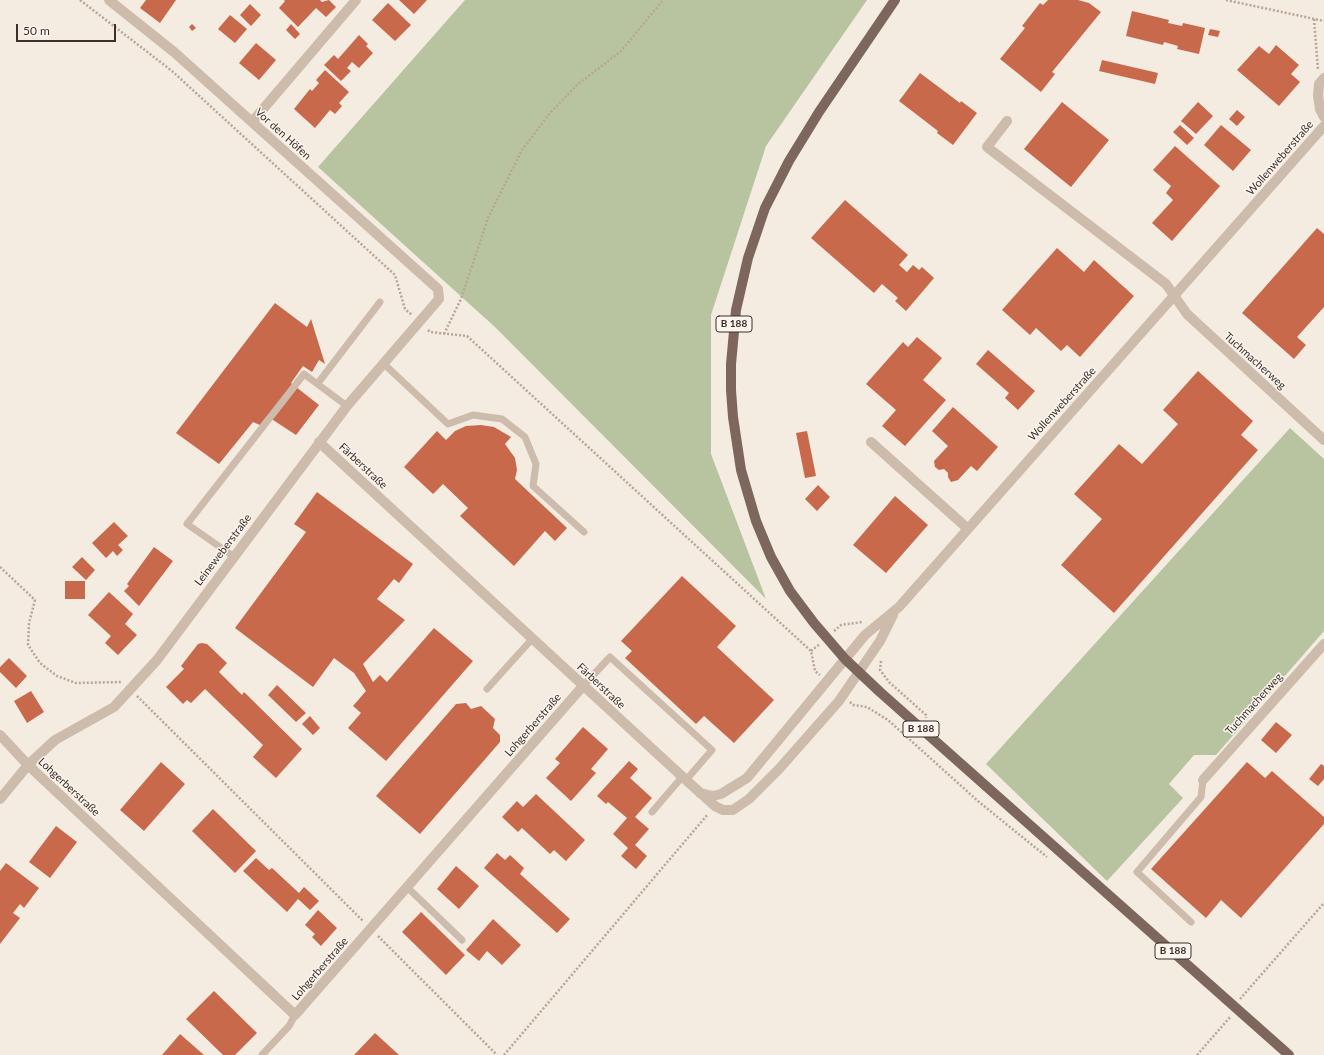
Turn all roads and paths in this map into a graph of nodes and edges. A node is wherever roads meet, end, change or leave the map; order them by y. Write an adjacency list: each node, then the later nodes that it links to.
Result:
1 (80, 0): 17 (path)
2 (108, 0): 12 (street, Vor den Höfen)
3 (356, 0): 12 (street)
4 (663, 0): 18 (path)
5 (896, 0): 32 (main road, B 188)
6 (1226, 0): 7 (path)
7 (1314, 19): 8 (path); 9 (path)
8 (1324, 21)
9 (1321, 81): 10 (street, Wollenweberstraße)
10 (1324, 117)
11 (1007, 121): 15 (street)
12 (252, 122): 14 (street, Vor den Höfen)
13 (1324, 126): 15 (street, Wollenweberstraße)
14 (438, 289): 17 (street, Leineweberstraße)
15 (1174, 296): 22 (street, Tuchmacherweg); 25 (street, Wollenweberstraße)
16 (380, 302): 20 (lane)
17 (419, 322): 18 (path); 19 (street, Leineweberstraße)
18 (444, 334): 33 (path)
19 (383, 363): 21 (street, Leineweberstraße); 26 (lane)
20 (318, 383): 21 (lane); 27 (lane)
21 (347, 406): 23 (street, Leineweberstraße)
22 (1324, 440)
23 (320, 442): 27 (street, Leineweberstraße); 30 (street, Färberstraße)
24 (871, 442): 25 (street)
25 (968, 528): 29 (street, Wollenweberstraße)
26 (584, 532)
27 (233, 556): 37 (street, Leineweberstraße)
28 (0, 566): 37 (path)
29 (895, 611): 32 (street, Wollenweberstraße); 34 (street, Wollenweberstraße)
30 (532, 639): 35 (street, Färberstraße); 36 (lane)
31 (1324, 644): 42 (street, Tuchmacherweg)
32 (845, 659): 34 (main road, B 188); 43 (street, Wollenweberstraße)
33 (815, 671)
34 (859, 672): 45 (street); 53 (main road, B 188)
35 (583, 686): 41 (street, Färberstraße); 41 (lane); 48 (street, Lohgerberstraße)
36 (487, 689)
37 (130, 690): 40 (street, Leineweberstraße); 51 (path)
38 (852, 705): 47 (path)
39 (0, 735): 40 (street, Lohgerberstraße)
40 (28, 765): 44 (street, Leineweberstraße); 54 (street, Lohgerberstraße)
41 (684, 779): 43 (street, Färberstraße); 46 (lane)
42 (1203, 780): 50 (lane)
43 (700, 793): 45 (street, Färberstraße)
44 (0, 799)
45 (715, 806): 57 (path)
46 (652, 812)
47 (1052, 862)
48 (408, 888): 51 (street, Lohgerberstraße); 52 (lane)
49 (1324, 903): 53 (path)
50 (1191, 922)
51 (371, 929): 54 (street, Lohgerberstraße); 56 (path)
52 (462, 940)
53 (1236, 1007): 58 (path); 59 (main road, B 188)
54 (296, 1016): 55 (lane)
55 (262, 1055)
56 (497, 1055)
57 (504, 1055)
58 (1197, 1055)
59 (1289, 1055)

